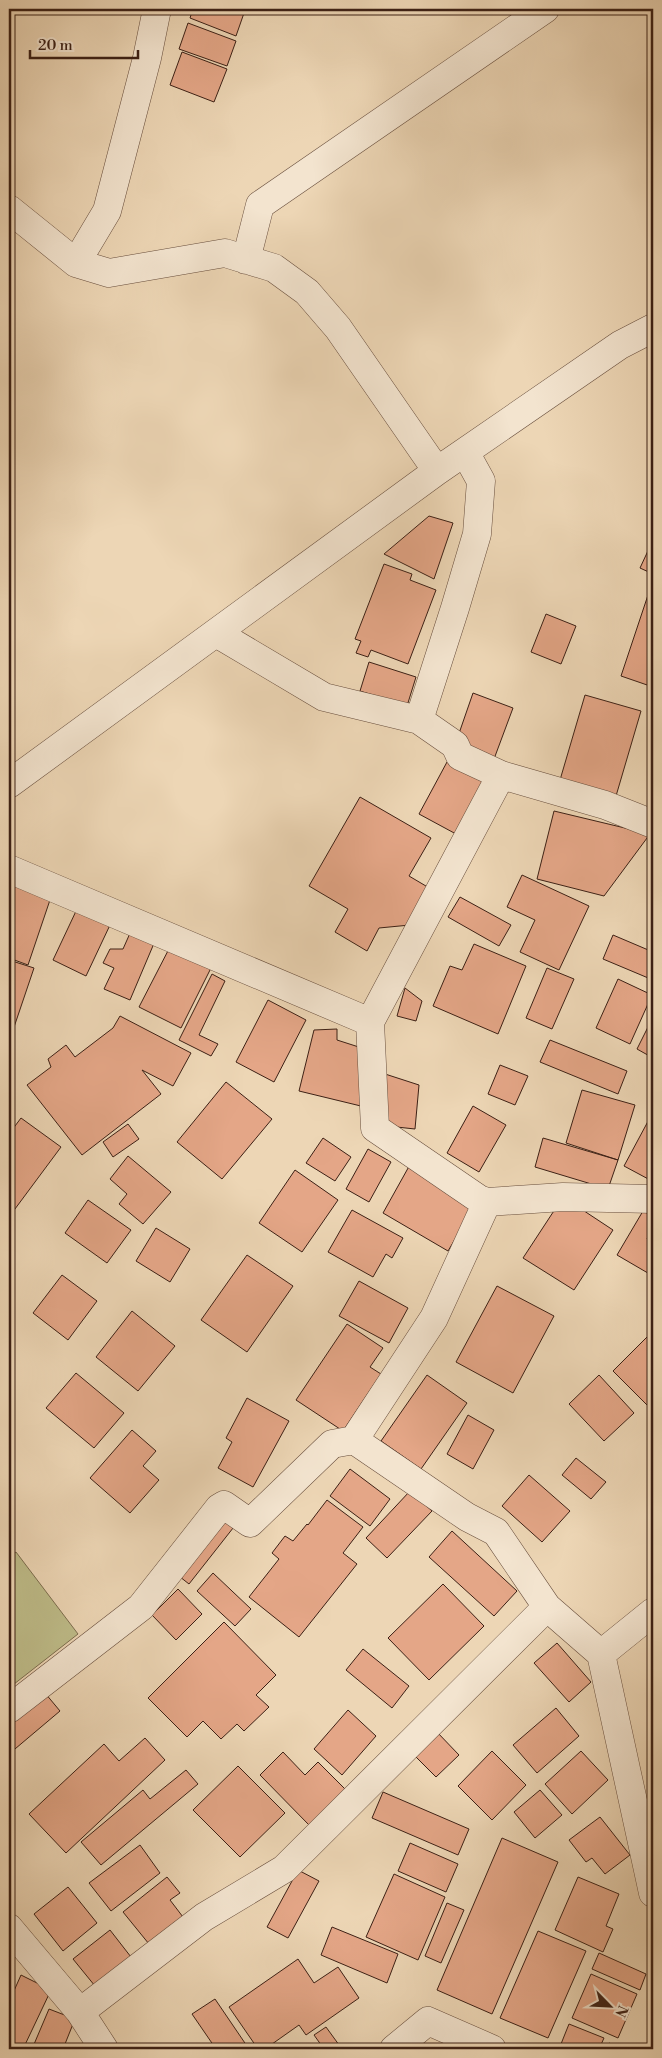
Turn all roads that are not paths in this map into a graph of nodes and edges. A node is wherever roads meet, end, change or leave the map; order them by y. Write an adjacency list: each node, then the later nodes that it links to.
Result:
1 (157, 9): 5 (street)
2 (545, 9): 4 (street)
3 (9, 209): 5 (street)
4 (246, 260): 5 (street); 8 (street)
5 (76, 263)
6 (653, 328): 7 (street)
7 (469, 461): 8 (street); 10 (street)
8 (436, 471): 9 (street)
9 (216, 633): 10 (street); 12 (street)
10 (419, 720): 11 (street)
11 (501, 775): 13 (street); 15 (street)
12 (9, 784)
13 (653, 824)
14 (9, 869): 15 (street)
15 (370, 1022): 17 (street)
16 (653, 1199): 17 (street)
17 (487, 1202): 18 (street)
18 (354, 1440): 19 (street); 22 (street)
19 (547, 1607): 21 (street); 25 (street)
20 (653, 1612): 21 (street)
21 (601, 1654): 23 (street)
22 (9, 1709)
23 (653, 1893)
24 (9, 1928): 25 (street)
25 (90, 2036)
26 (394, 2049): 27 (street)
27 (492, 2049)

